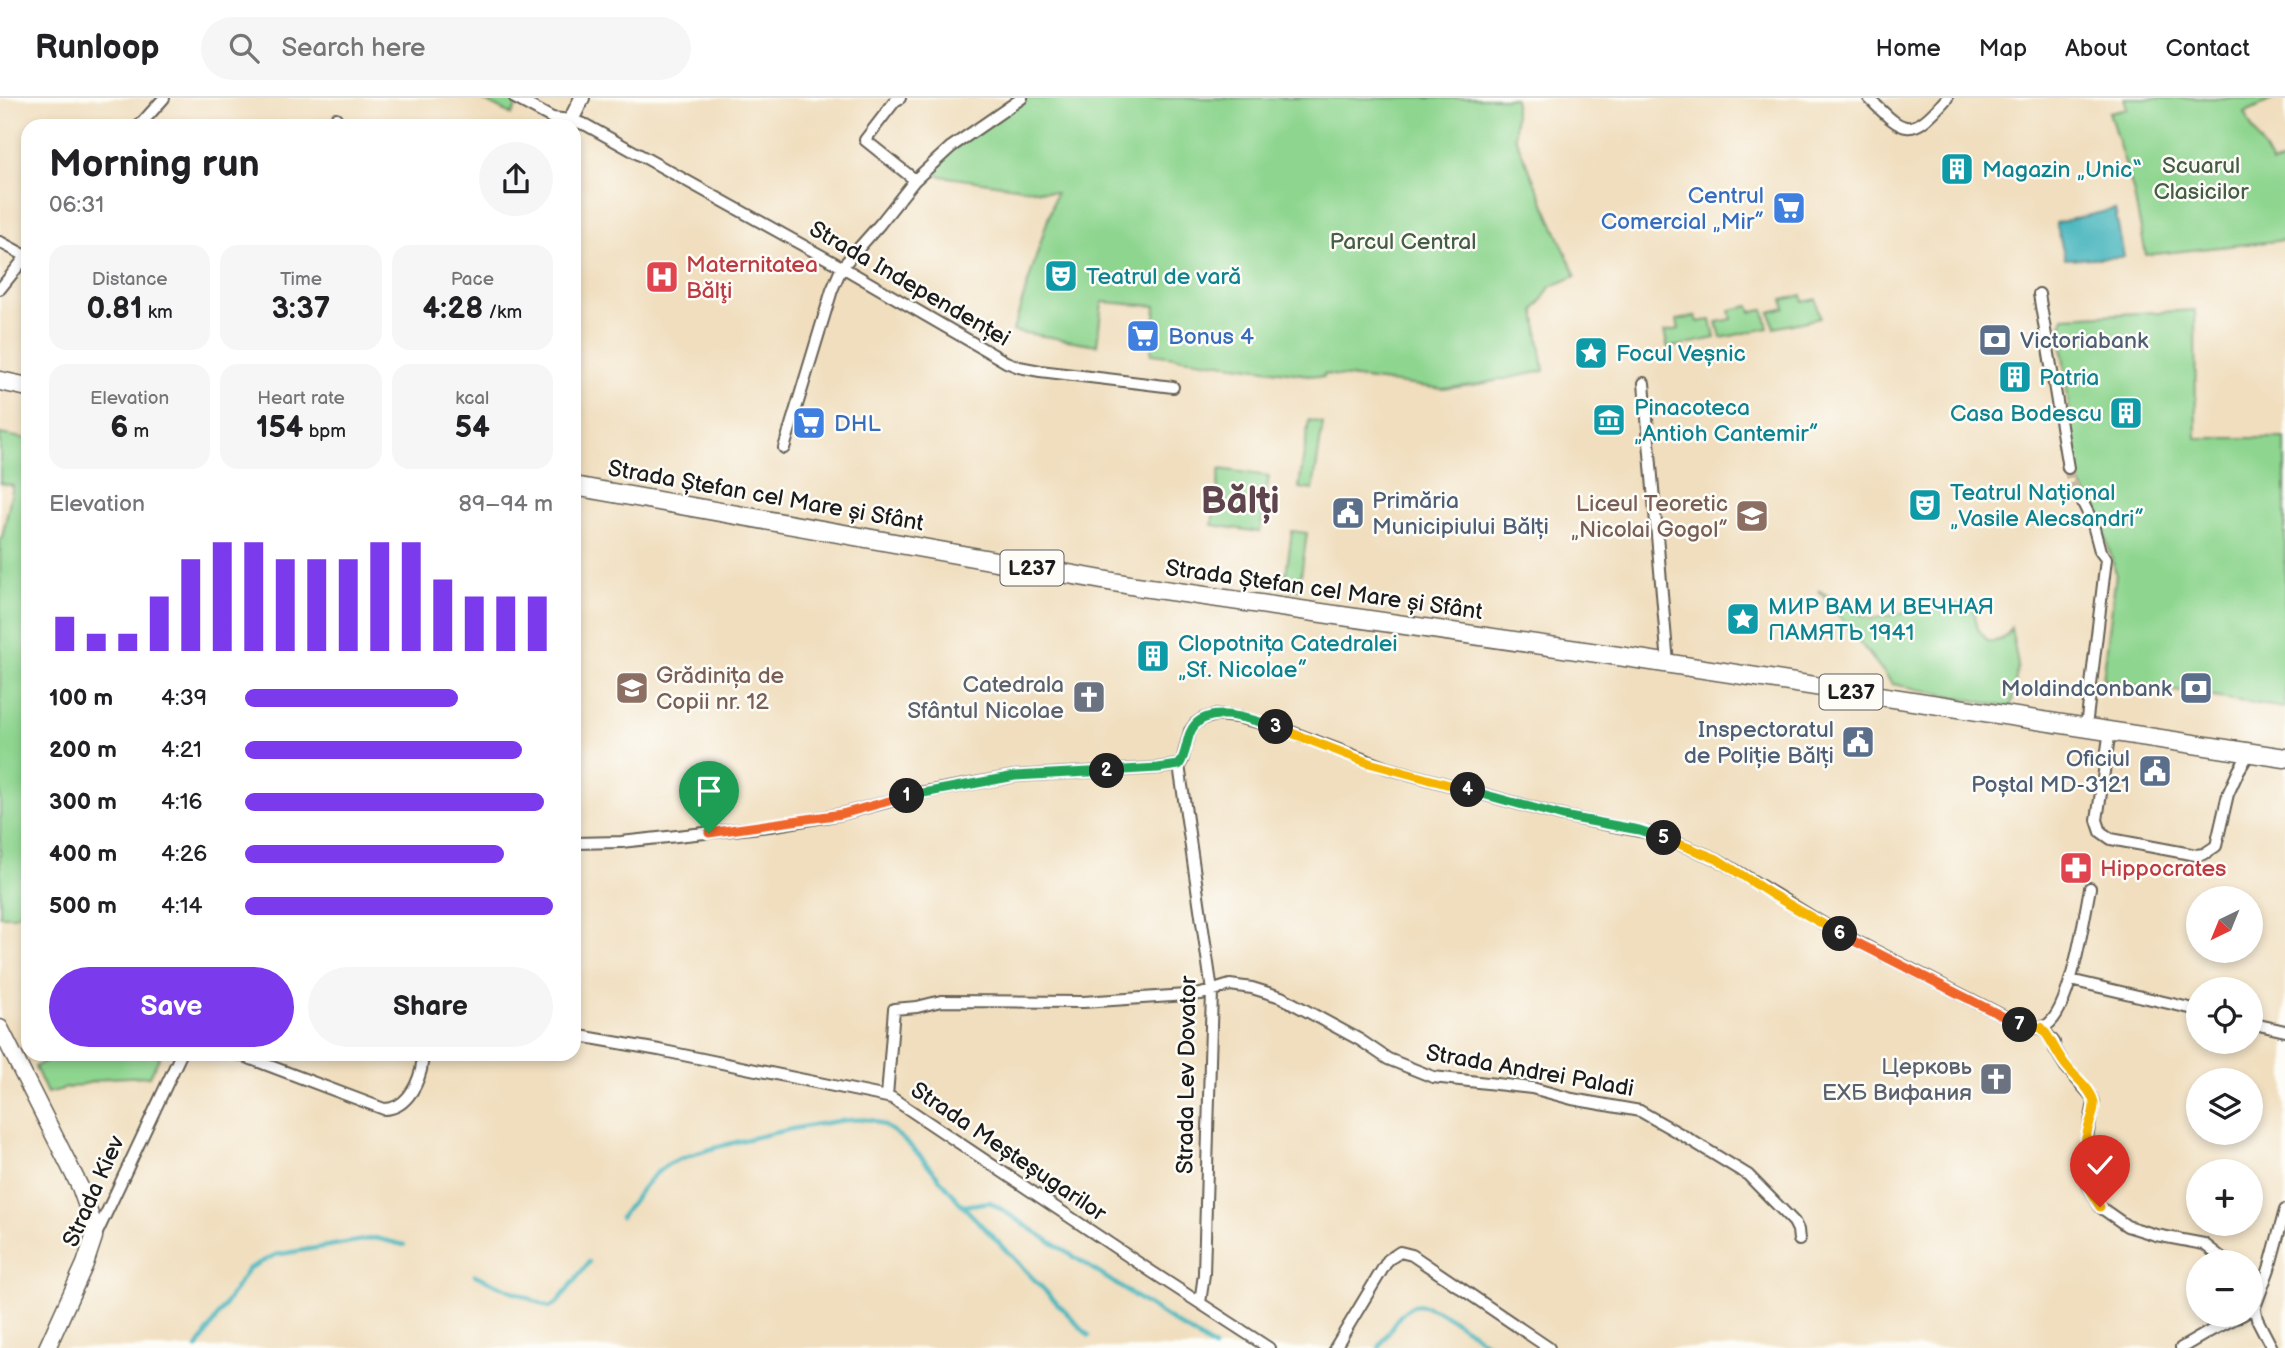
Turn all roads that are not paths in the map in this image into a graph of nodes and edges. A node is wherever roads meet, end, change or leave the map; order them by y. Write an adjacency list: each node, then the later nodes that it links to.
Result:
1 (164, 98): 8 (street)
2 (514, 98): 9 (street, Strada Independenței)
3 (583, 98): 10 (street)
4 (900, 98): 12 (street)
5 (1022, 98): 12 (street)
6 (1870, 98): 7 (street)
7 (1947, 98)
8 (145, 119)
9 (556, 119)
10 (572, 119)
11 (581, 127): 16 (street, Strada Independenței)
12 (915, 180): 16 (street)
13 (0, 242): 14 (street)
14 (21, 252)
15 (21, 263): 17 (street)
16 (842, 267): 22 (street, Strada Independenței); 23 (street)
17 (0, 289)
18 (2039, 294): 24 (street)
19 (0, 381): 21 (main road)
20 (1644, 383): 27 (street)
21 (21, 386)
22 (1173, 387)
23 (784, 448)
24 (2068, 468)
25 (581, 487): 27 (main road, Strada Ștefan cel Mare și Sfânt / L237)
26 (2079, 495): 28 (street)
27 (1668, 664): 28 (main road, Strada Ștefan cel Mare și Sfânt / L237)
28 (2078, 726): 29 (main road, L237)
29 (2110, 730): 30 (main road, L237); 30 (street)
30 (2250, 752): 31 (main road, L237)
31 (2285, 758)
32 (1179, 765): 33 (street); 36 (street, Strada Lev Dovator); 39 (street)
33 (581, 843)
34 (2090, 888): 35 (street)
35 (2070, 980): 37 (street); 39 (street)
36 (1212, 991): 46 (street, Strada Andrei Paladi); 49 (street, Strada Andrei Paladi); 52 (street, Strada Lev Dovator)
37 (2186, 1007)
38 (2263, 1026): 41 (street)
39 (2041, 1027): 50 (street)
40 (0, 1028): 48 (main road)
41 (2285, 1031)
42 (581, 1036): 46 (street, Strada Meșteșugarilor)
43 (178, 1061): 48 (street, Strada Kiev)
44 (257, 1061): 45 (street)
45 (423, 1061)
46 (887, 1096): 52 (street, Strada Meșteșugarilor)
47 (2285, 1210): 51 (street)
48 (94, 1237): 55 (main road, Strada Kiev)
49 (1798, 1240)
50 (2212, 1250)
51 (2263, 1282)
52 (1200, 1303): 56 (street, Strada Meșteșugarilor)
53 (2215, 1327): 59 (street)
54 (2259, 1327): 60 (street)
55 (47, 1348)
56 (1269, 1348)
57 (1335, 1348): 58 (street)
58 (1549, 1348)
59 (2181, 1348)
60 (2272, 1348)

